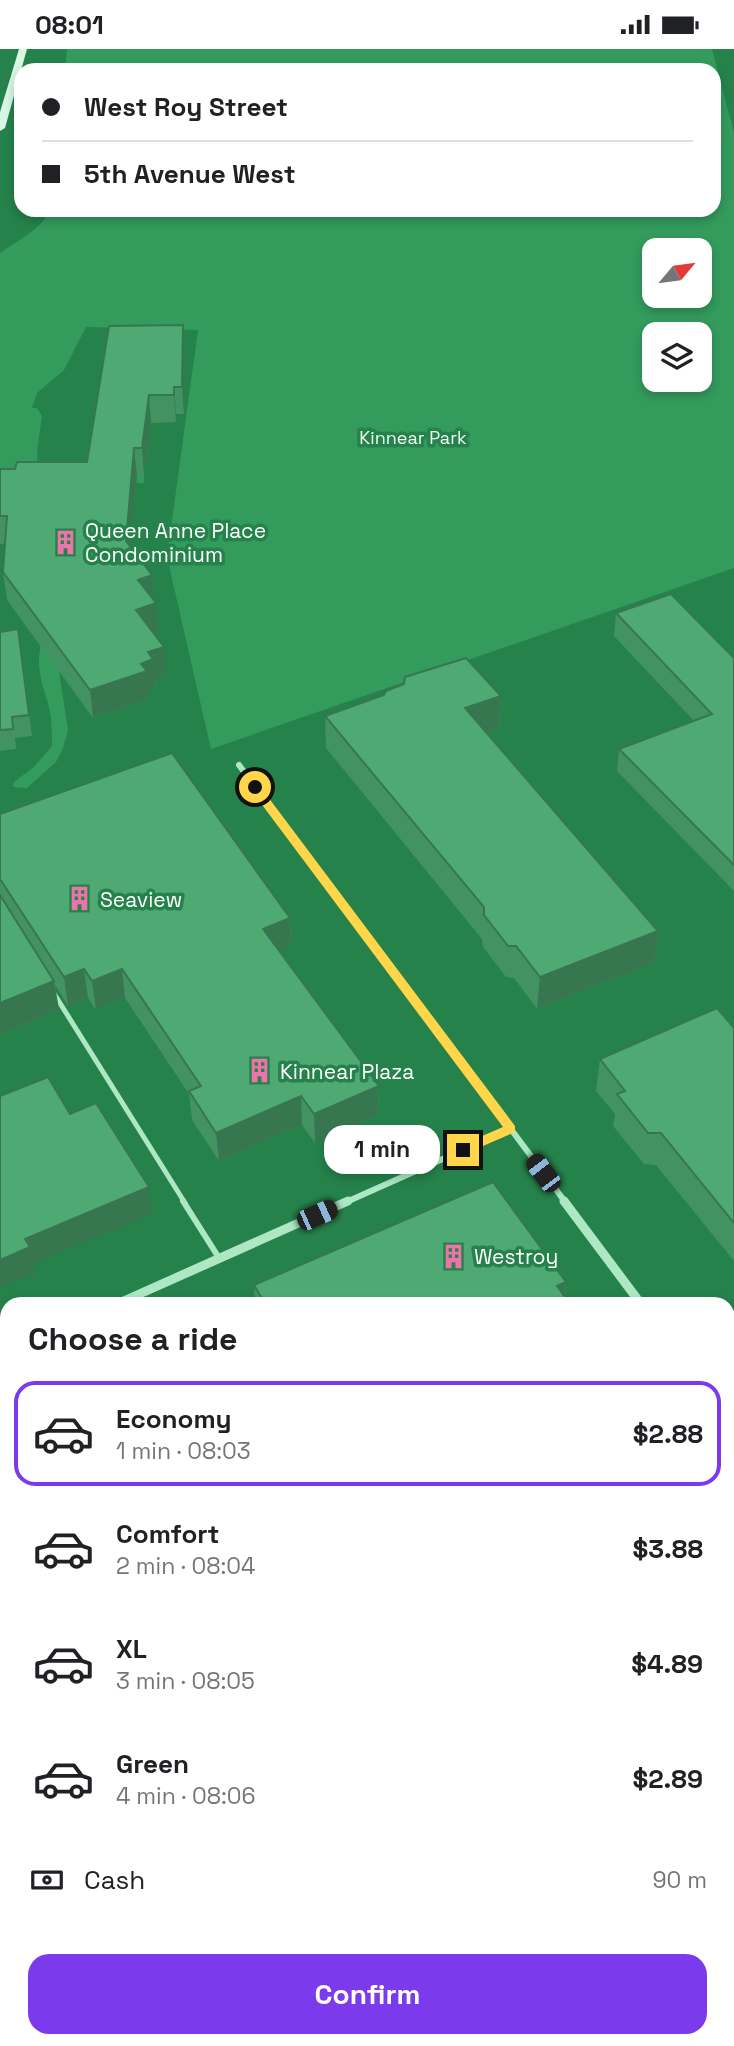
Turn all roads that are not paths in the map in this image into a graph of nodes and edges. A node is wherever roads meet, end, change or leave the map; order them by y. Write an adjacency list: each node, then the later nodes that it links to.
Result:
1 (14, 80): 2 (main road)
2 (0, 128)
3 (239, 765): 5 (street)
4 (51, 987): 6 (lane)
5 (510, 1129): 6 (street); 8 (street)
6 (219, 1258): 7 (street)
7 (133, 1297)
8 (637, 1297)

